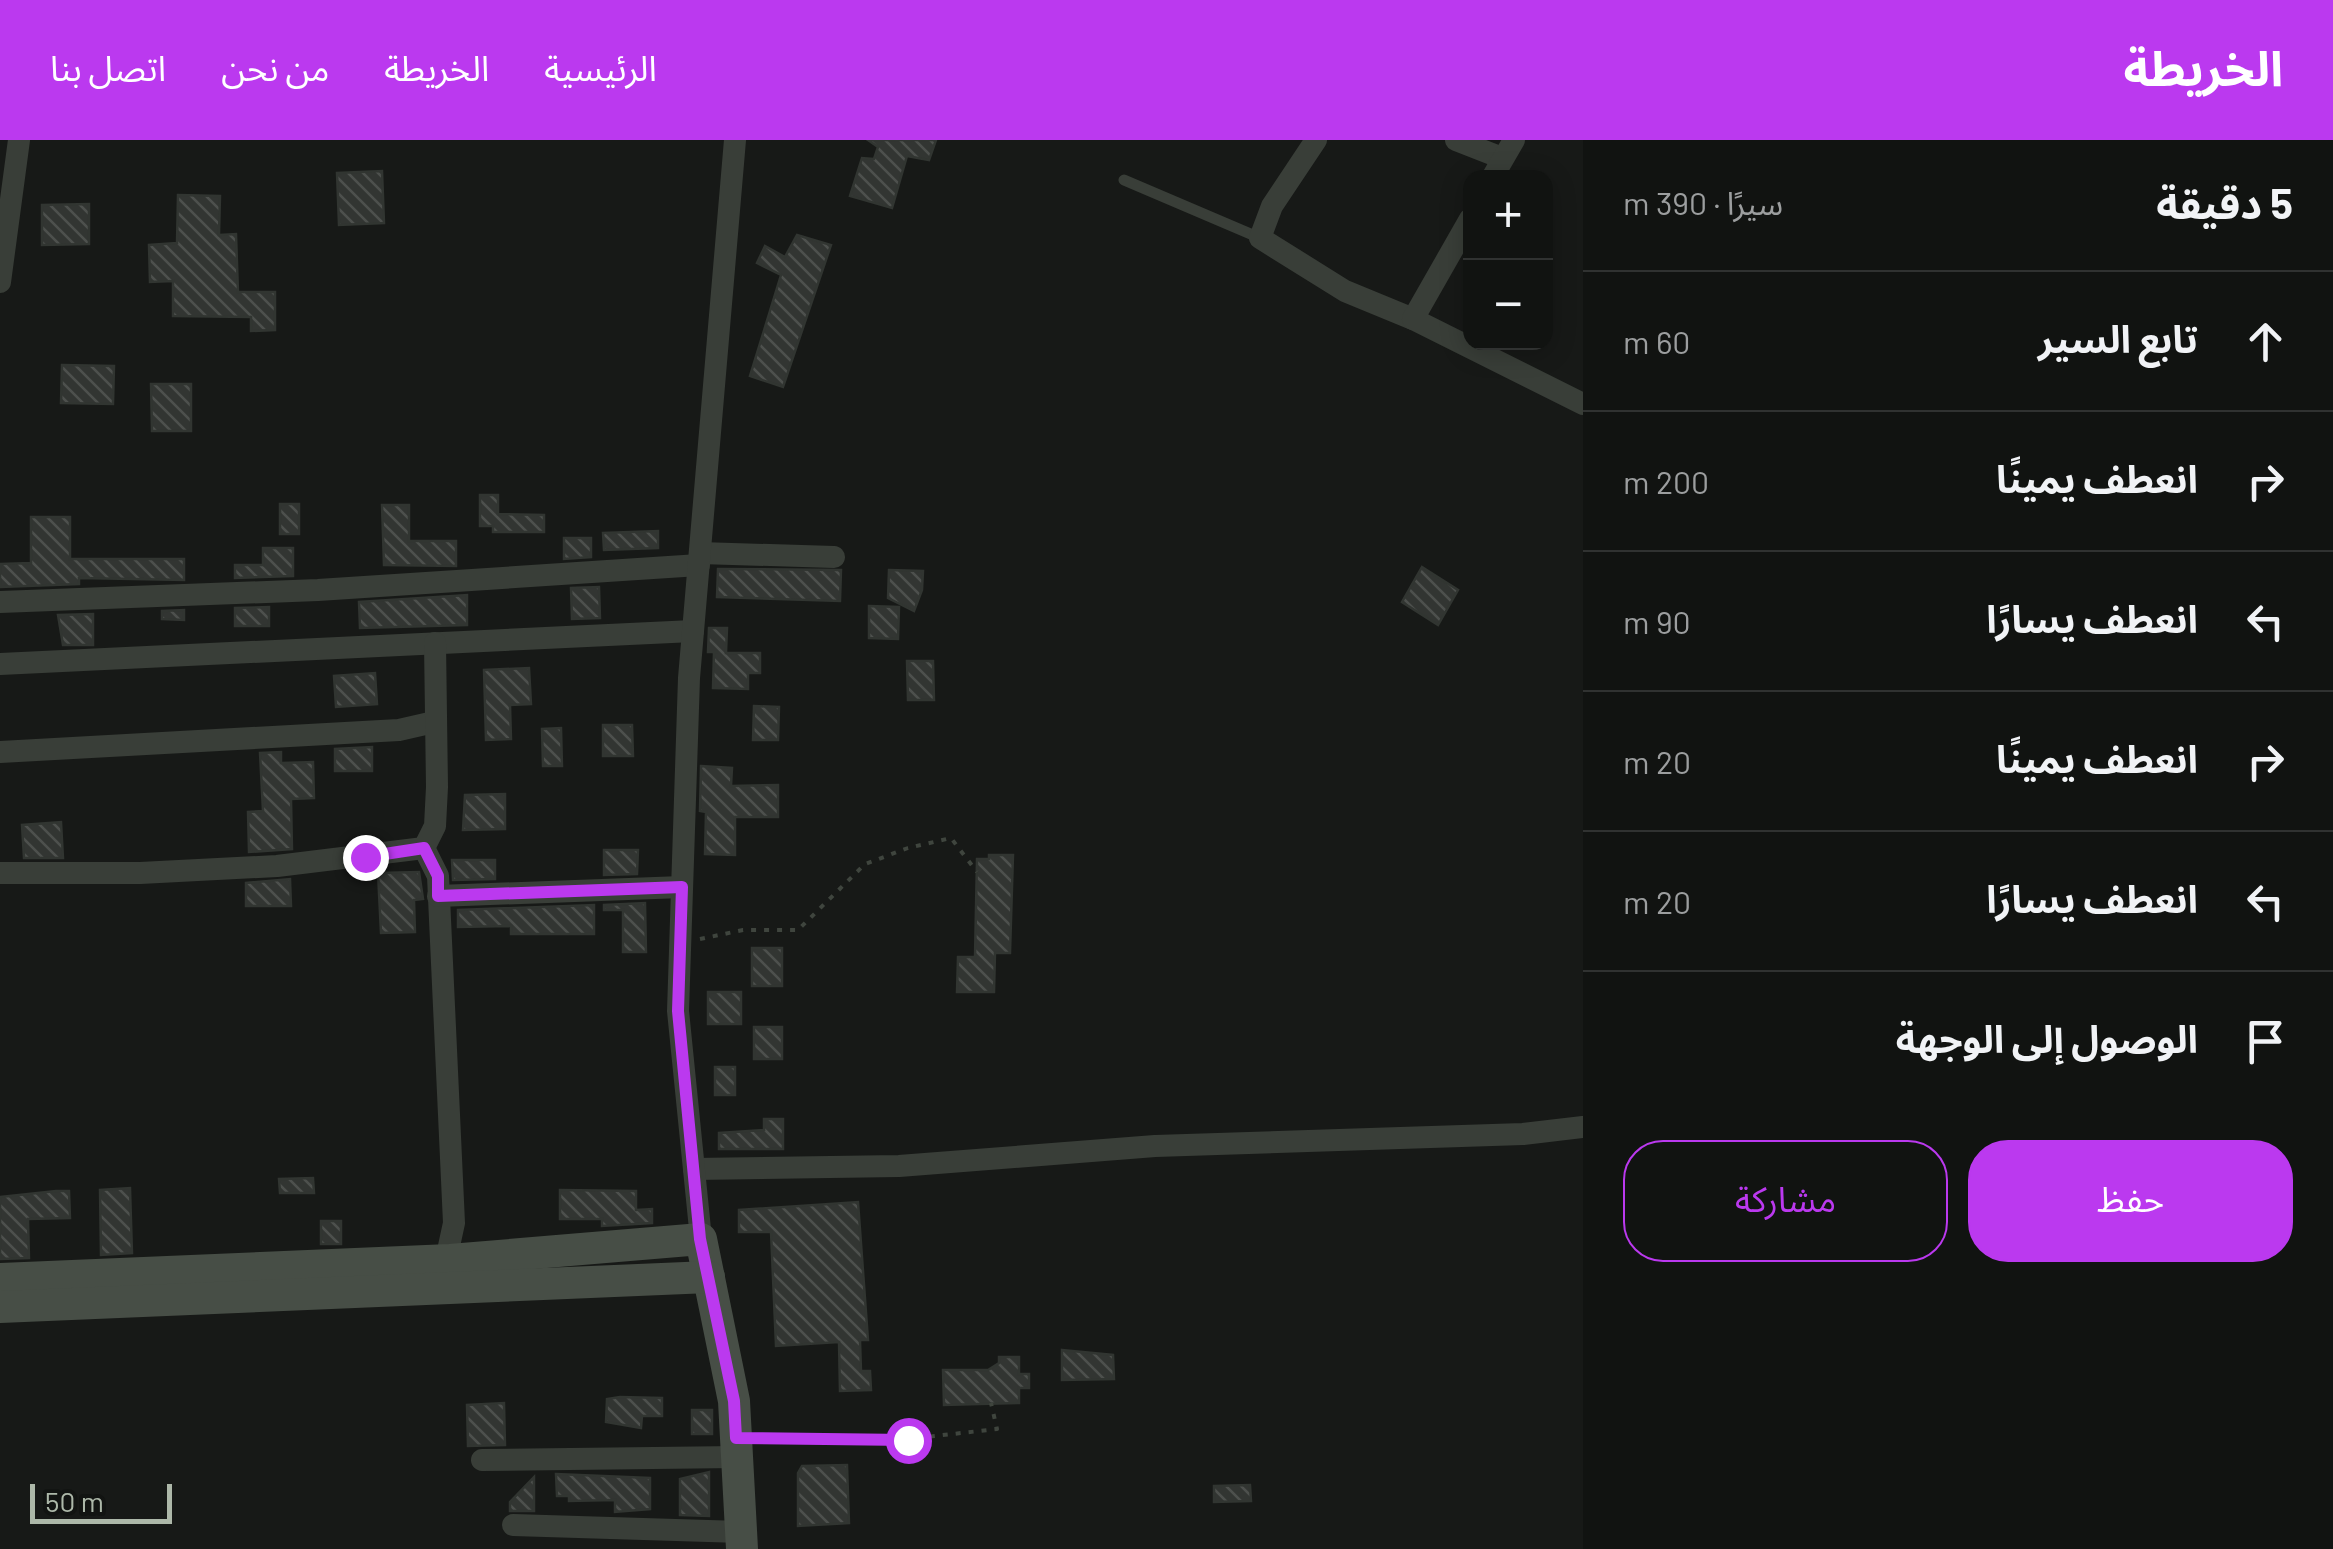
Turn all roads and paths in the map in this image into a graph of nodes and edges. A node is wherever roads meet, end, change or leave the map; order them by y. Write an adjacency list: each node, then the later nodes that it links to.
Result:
1 (19, 140): 9 (street)
2 (735, 140): 13 (street)
3 (1316, 140): 8 (street)
4 (1456, 140): 5 (street)
5 (1503, 158)
6 (1124, 180): 8 (lane)
7 (1463, 232): 10 (street)
8 (1260, 238): 10 (street)
9 (0, 282)
10 (1413, 319): 11 (street)
11 (1583, 404)
12 (834, 557): 13 (street)
13 (700, 559): 14 (street); 15 (street)
14 (0, 602)
15 (693, 632): 16 (street); 23 (street)
16 (435, 644): 17 (street); 18 (street)
17 (0, 664)
18 (434, 722): 19 (street); 20 (street)
19 (0, 752)
20 (424, 848): 21 (street); 24 (street)
21 (0, 872)
22 (977, 872): 25 (path)
23 (682, 887): 24 (street); 25 (street)
24 (438, 896): 29 (street)
25 (681, 943): 27 (street)
26 (1583, 1127): 27 (street)
27 (694, 1169): 28 (street)
28 (700, 1239): 29 (street); 30 (street)
29 (446, 1273): 30 (street); 32 (street)
30 (710, 1276): 35 (street)
31 (0, 1280): 32 (street)
32 (50, 1291): 33 (street)
33 (0, 1307)
34 (991, 1404): 35 (path)
35 (737, 1447): 36 (street); 38 (street)
36 (482, 1460)
37 (513, 1525): 38 (street)
38 (742, 1540)

